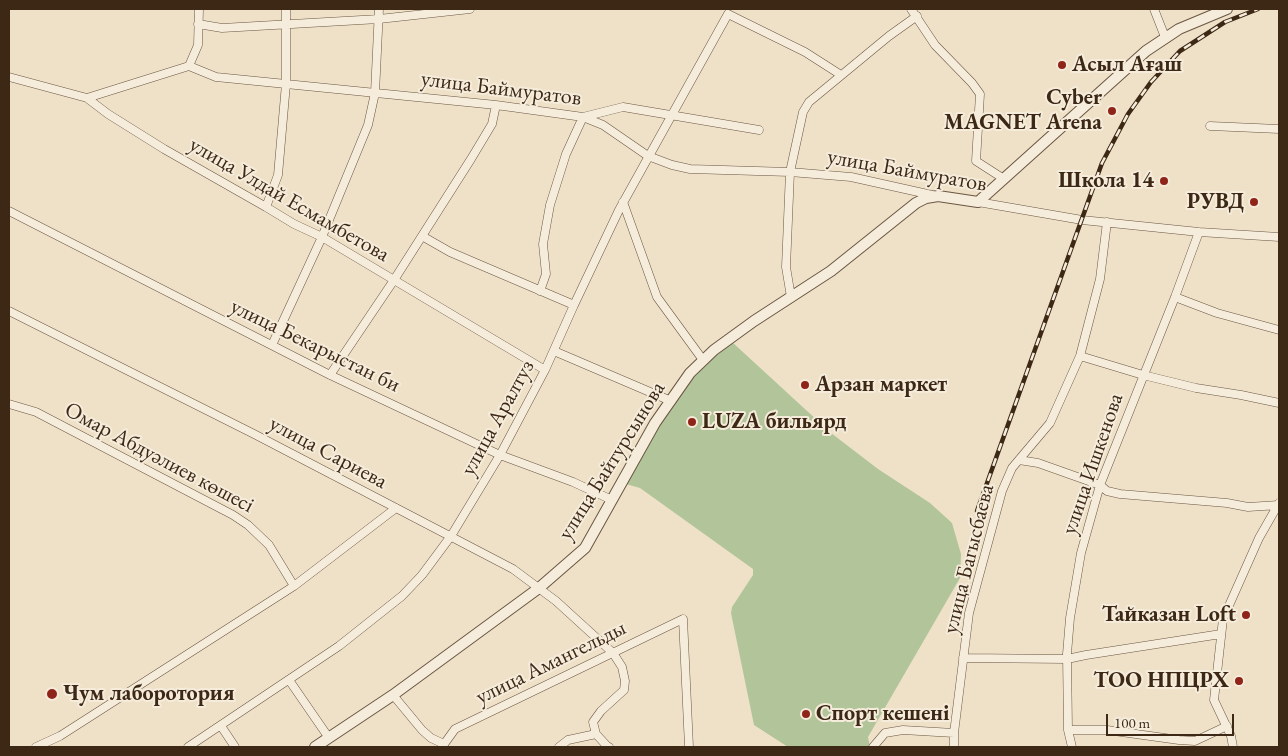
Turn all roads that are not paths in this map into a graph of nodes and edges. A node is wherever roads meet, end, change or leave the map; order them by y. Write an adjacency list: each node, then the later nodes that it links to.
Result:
1 (198, 9): 11 (street)
2 (286, 9): 12 (street)
3 (379, 9): 10 (street)
4 (470, 9): 10 (street)
5 (911, 9): 9 (street)
6 (1154, 9): 13 (street)
7 (1221, 10): 13 (street)
8 (727, 12): 15 (street); 21 (street, улица Аралтуз)
9 (916, 16): 15 (street); 28 (street)
10 (379, 19): 12 (street); 18 (street)
11 (198, 24): 12 (street); 14 (street)
12 (286, 24): 17 (street)
13 (1165, 37): 28 (street)
14 (189, 66): 17 (street, улица Баймуратов); 19 (street)
15 (842, 76): 27 (street)
16 (9, 77): 19 (street, улица Улдай Есмамбетова)
17 (286, 84): 18 (street, улица Баймуратов); 32 (street)
18 (375, 93): 20 (street, улица Баймуратов); 37 (street)
19 (87, 98): 32 (street, улица Улдай Есмамбетова)
20 (496, 105): 22 (street, улица Баймуратов); 36 (street)
21 (671, 115): 22 (street); 25 (street); 26 (street, улица Аралтуз)
22 (583, 117): 26 (street, улица Баймуратов); 40 (street)
23 (1210, 126): 24 (street)
24 (1279, 129)
25 (759, 130)
26 (648, 156): 27 (street, улица Баймуратов); 30 (street, улица Аралтуз)
27 (790, 172): 29 (street, улица Баймуратов); 41 (street)
28 (1004, 179): 31 (street)
29 (938, 196): 31 (street, улица Баймуратов); 41 (street, улица Байтурсынова)
30 (623, 202): 43 (street, улица Аралтуз); 49 (street)
31 (978, 202): 34 (street, улица Баймуратов)
32 (266, 207): 37 (street, улица Улдай Есмамбетова)
33 (9, 211): 46 (street, улица Бекарыстан би)
34 (1107, 222): 35 (street, улица Баймуратов); 48 (street, улица Багысбаева)
35 (1199, 232): 38 (street, улица Баймуратов); 42 (street, улица Ишкенова)
36 (422, 236): 39 (street); 40 (street)
37 (322, 237): 39 (street, улица Улдай Есмамбетова); 46 (street)
38 (1279, 237)
39 (394, 280): 50 (street, улица Улдай Есмамбетова); 51 (street)
40 (540, 291): 43 (street)
41 (791, 297): 49 (street, улица Байтурсынова)
42 (1175, 297): 45 (street); 52 (street, улица Ишкенова)
43 (574, 305): 47 (street, улица Аралтуз)
44 (9, 311): 61 (street, улица Сариева)
45 (1279, 330)
46 (272, 345): 51 (street, улица Бекарыстан би)
47 (554, 351): 50 (street, улица Аралтуз); 53 (street)
48 (1080, 356): 52 (street); 57 (street, улица Багысбаева)
49 (703, 360): 53 (street, улица Байтурсынова)
50 (545, 370): 56 (street, улица Аралтуз)
51 (330, 375): 56 (street, улица Бекарыстан би)
52 (1143, 375): 54 (street); 58 (street, улица Ишкенова)
53 (671, 401): 59 (street, улица Байтурсынова)
54 (1279, 403)
55 (9, 404): 63 (street, Омар Абдуәлиев көшесі)
56 (500, 455): 59 (street, улица Бекарыстан би); 62 (street, улица Аралтуз)
57 (1019, 460): 58 (street); 67 (street, улица Багысбаева)
58 (1100, 485): 60 (street); 68 (street, улица Ишкенова)
59 (612, 500): 64 (street, улица Байтурсынова)
60 (1279, 504): 65 (street)
61 (396, 508): 62 (street, улица Сариева); 63 (street)
62 (450, 536): 64 (street, улица Сариева); 69 (street, улица Аралтуз)
63 (294, 586): 78 (street)
64 (539, 588): 66 (street, улица Сариева); 70 (street, улица Байтурсынова)
65 (1221, 634): 68 (street); 72 (street)
66 (612, 653): 74 (street, улица Сариева); 77 (street, улица Амангельды); 83 (street, улица Амангельды)
67 (963, 658): 68 (street); 75 (street, улица Багысбаева)
68 (1067, 659): 73 (street, улица Ишкенова)
69 (289, 680): 71 (street, улица Аралтуз); 76 (street)
70 (393, 695): 76 (street, улица Байтурсынова); 77 (street)
71 (220, 726): 79 (street, улица Аралтуз); 80 (street)
72 (1227, 726): 73 (street); 87 (street)
73 (1068, 730): 86 (street, улица Ишкенова)
74 (596, 734): 81 (street); 82 (street)
75 (954, 734): 84 (street); 85 (street, улица Багысбаева)
76 (322, 744)
77 (443, 746)
78 (36, 747)
79 (188, 747)
80 (235, 747)
81 (559, 747)
82 (609, 747)
83 (690, 747)
84 (873, 747)
85 (954, 747)
86 (1072, 747)
87 (1233, 747)

